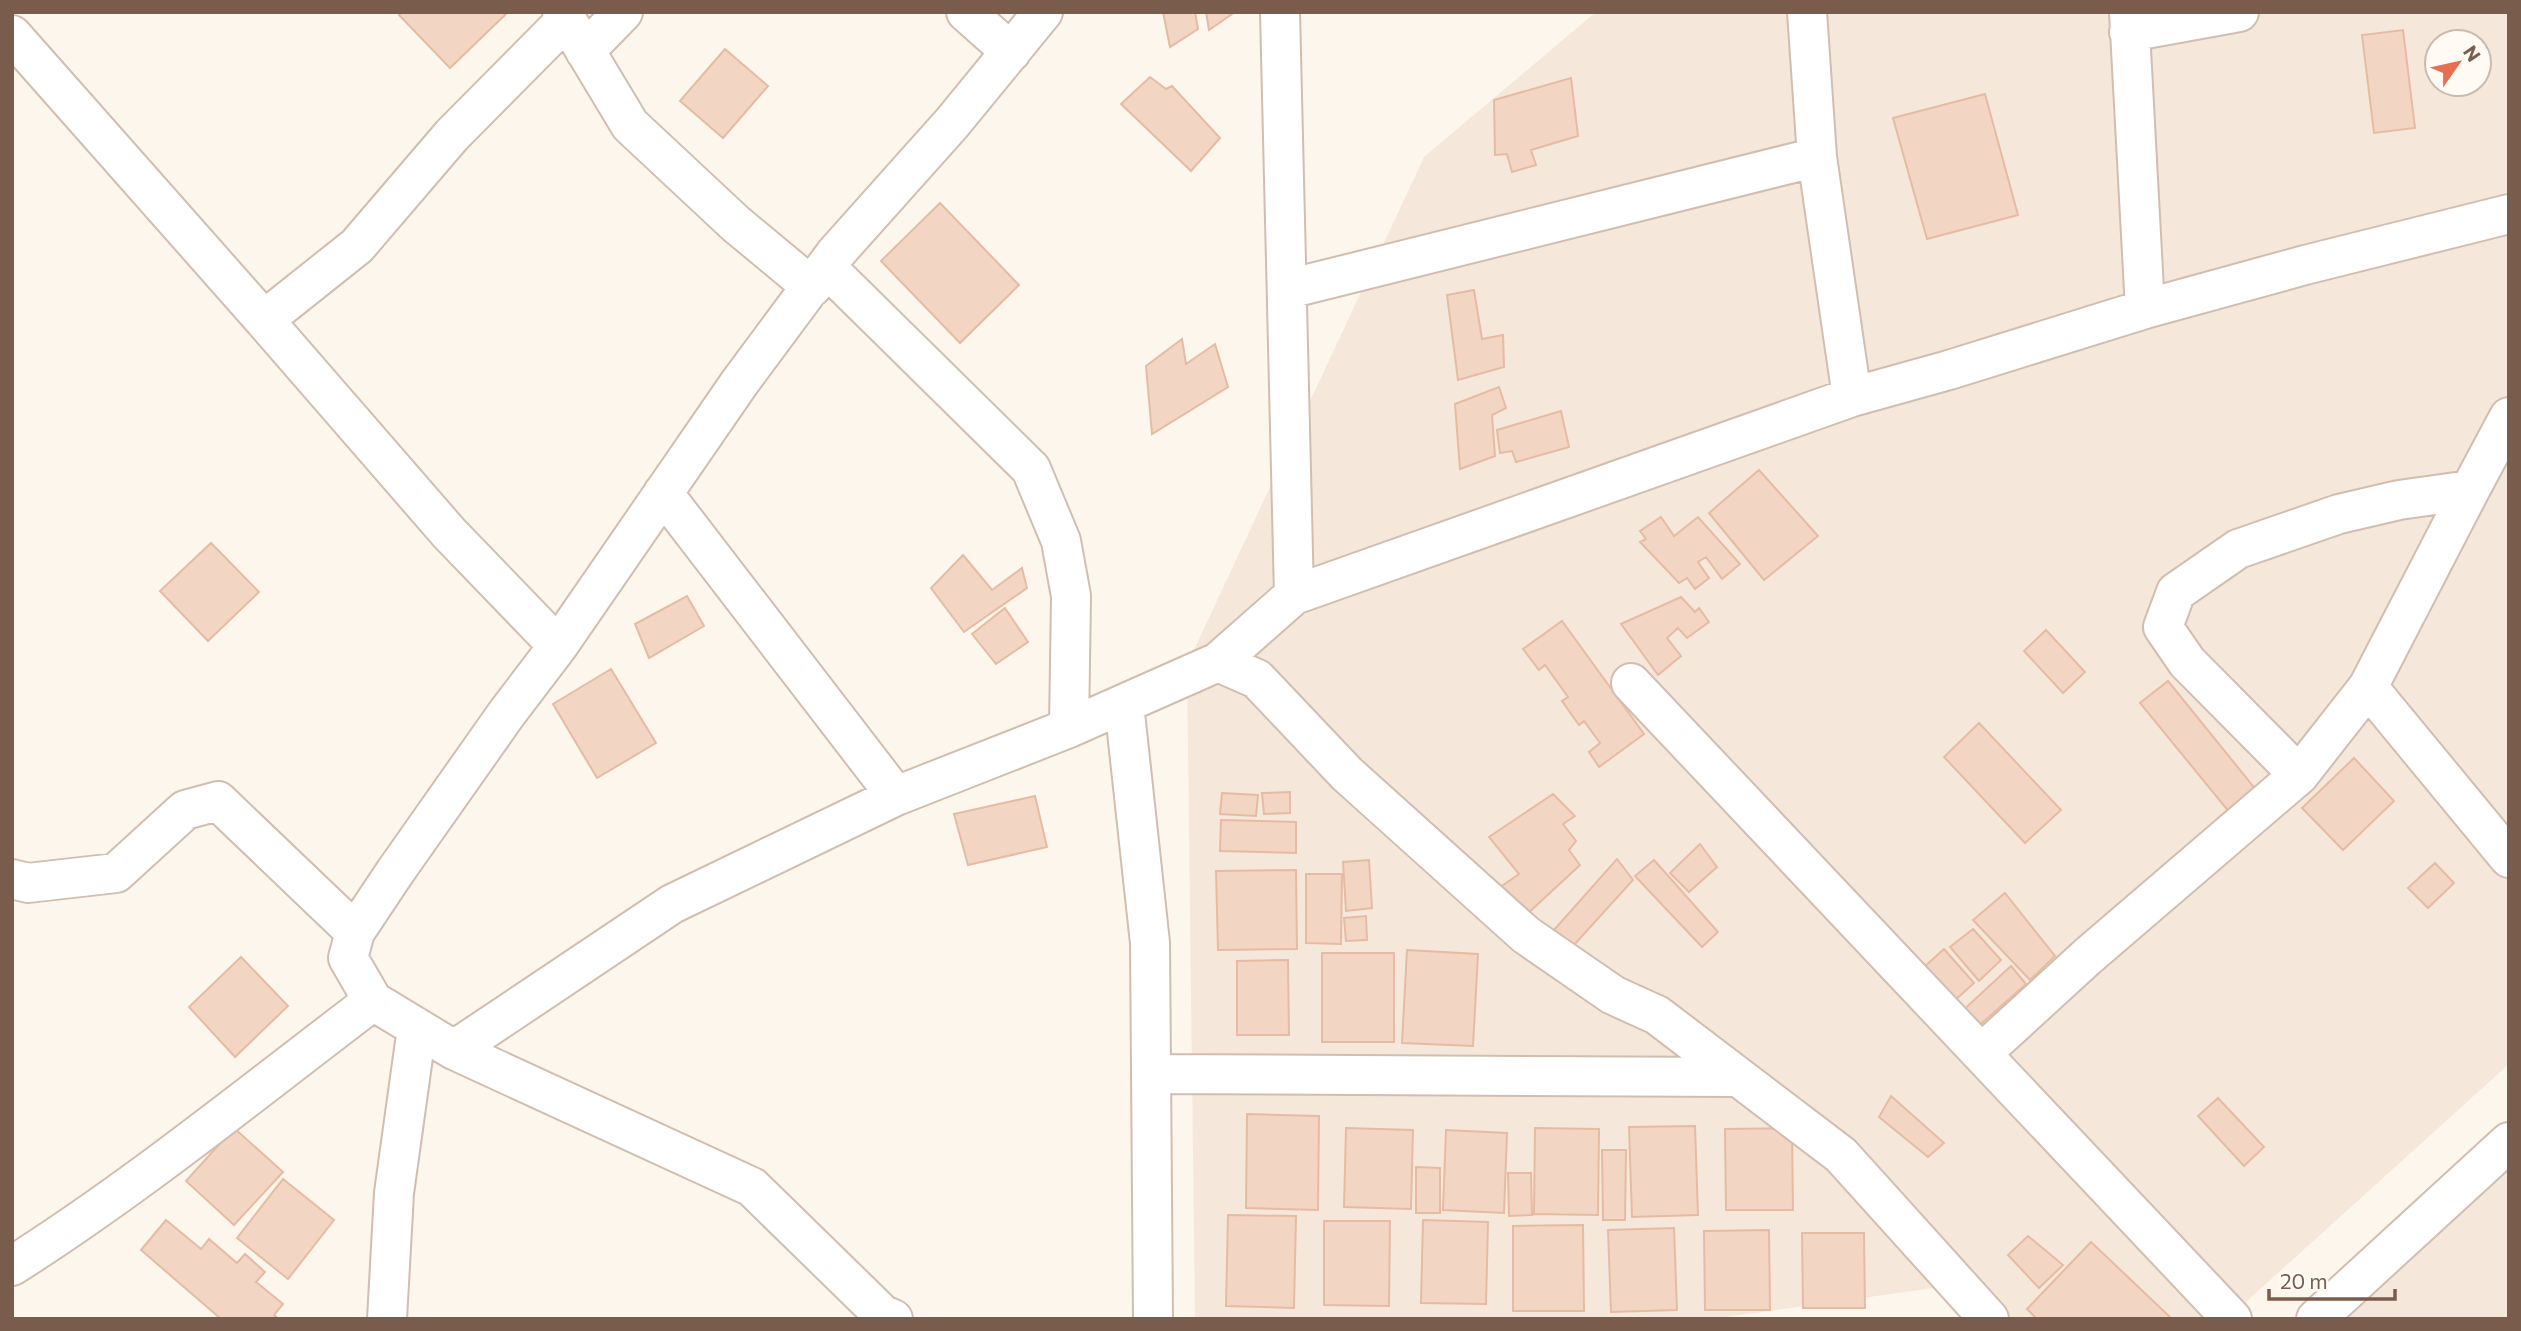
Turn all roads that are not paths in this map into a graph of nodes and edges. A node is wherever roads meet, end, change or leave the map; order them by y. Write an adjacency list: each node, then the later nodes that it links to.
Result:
1 (622, 12): 8 (street)
2 (966, 12): 10 (street)
3 (1043, 12): 10 (street)
4 (1280, 12): 14 (street)
5 (1807, 12): 11 (street)
6 (2239, 12): 7 (street)
7 (2129, 22): 15 (street)
8 (571, 28): 13 (street); 16 (street)
9 (12, 35): 16 (street)
10 (1011, 52): 13 (street)
11 (1817, 157): 14 (street); 17 (street)
12 (2509, 214): 15 (street)
13 (819, 277): 20 (street); 27 (street)
14 (1288, 289): 21 (street)
15 (2145, 309): 17 (street)
16 (264, 320): 22 (street)
17 (1852, 397): 21 (street)
18 (2509, 417): 19 (street)
19 (2470, 490): 25 (street); 28 (street)
20 (663, 493): 22 (street); 29 (street)
21 (1293, 595): 23 (street)
22 (558, 646): 32 (street)
23 (1218, 662): 26 (street); 38 (street)
24 (1631, 682): 36 (street)
25 (2368, 687): 28 (street); 30 (street)
26 (1124, 704): 27 (street); 37 (street)
27 (1069, 728): 29 (street)
28 (2299, 775): 36 (street)
29 (896, 796): 35 (street)
30 (2509, 859)
31 (12, 879): 32 (street)
32 (355, 932): 33 (street)
33 (373, 1001): 34 (street); 40 (street)
34 (417, 1028): 35 (street); 42 (street)
35 (454, 1050): 41 (street)
36 (1982, 1054): 45 (street)
37 (1151, 1074): 38 (street); 43 (street)
38 (1738, 1077): 44 (street)
39 (2509, 1142): 46 (street)
40 (12, 1266)
41 (883, 1317)
42 (387, 1319)
43 (1153, 1319)
44 (1989, 1319)
45 (2232, 1319)
46 (2316, 1319)

